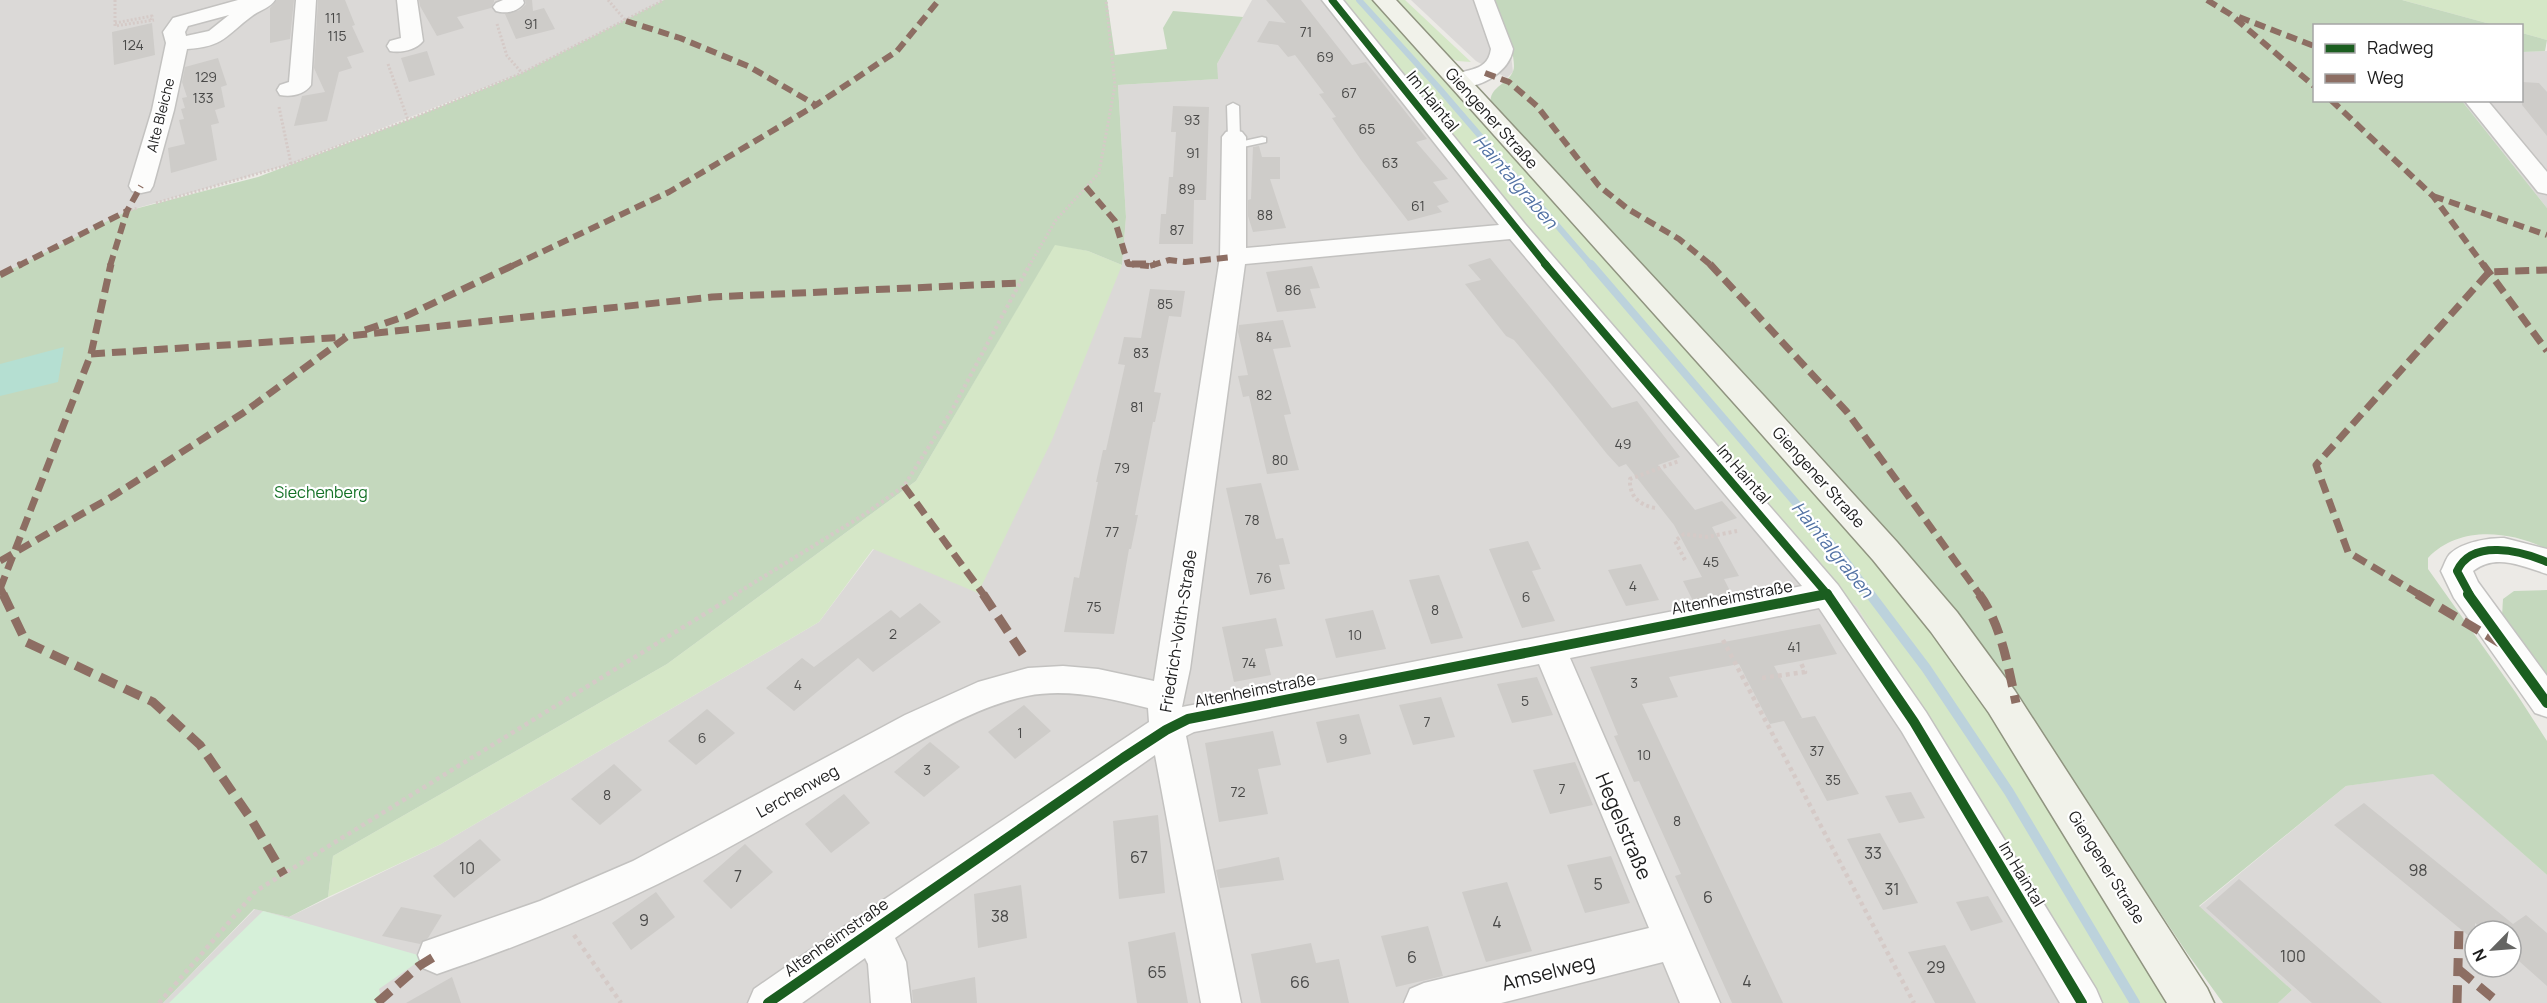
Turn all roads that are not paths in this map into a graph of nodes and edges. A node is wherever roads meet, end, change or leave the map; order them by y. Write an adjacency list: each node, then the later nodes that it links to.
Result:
1 (265, 0): 12 (street, Alte Bleiche)
2 (306, 0): 9 (street)
3 (407, 0): 7 (street)
4 (1332, 0): 14 (street, Im Haintal)
5 (1384, 0): 8 (main road, Giengener Straße)
6 (1484, 0): 8 (street)
7 (398, 46)
8 (1459, 81): 30 (main road, Giengener Straße)
9 (288, 90)
10 (2477, 102): 13 (street)
11 (1241, 132): 15 (street, Friedrich-Voith-Straße)
12 (141, 186)
13 (2547, 187)
14 (1516, 230): 15 (street); 17 (street, Im Haintal)
15 (1233, 257): 20 (street, Friedrich-Voith-Straße)
16 (2547, 562): 19 (street)
17 (1827, 594): 18 (street, Altenheimstraße); 29 (street, Im Haintal)
18 (1549, 648): 20 (street, Altenheimstraße); 22 (street, Hegelstraße)
19 (2547, 703)
20 (1166, 714): 21 (street, Altenheimstraße); 23 (street, Lerchenweg); 26 (street, Friedrich-Voith-Straße)
21 (871, 930): 24 (street, Altenheimstraße); 25 (street)
22 (1672, 941): 27 (street, Amselweg); 28 (street, Hegelstraße)
23 (437, 955)
24 (768, 1003)
25 (891, 1003)
26 (1221, 1003)
27 (1424, 1003)
28 (1700, 1003)
29 (2082, 1003)
30 (2192, 1003)

